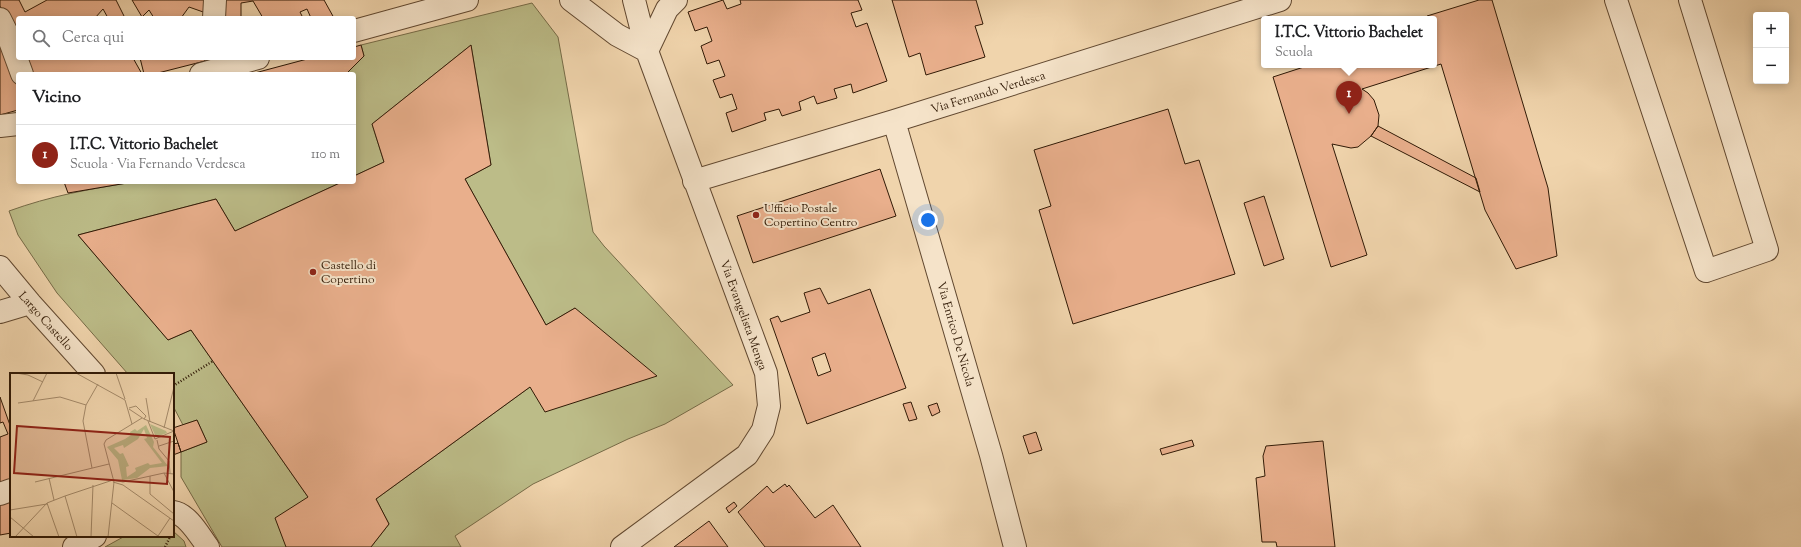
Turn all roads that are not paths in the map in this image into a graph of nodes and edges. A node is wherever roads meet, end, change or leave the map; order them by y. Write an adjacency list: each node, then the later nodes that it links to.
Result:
1 (215, 0): 9 (street)
2 (467, 0): 11 (street)
3 (571, 0): 12 (street)
4 (634, 0): 12 (street, Via Evangelista Menga)
5 (676, 0): 12 (street)
6 (1280, 0): 18 (street, Via Fernando Verdesca)
7 (1616, 0): 8 (street)
8 (1690, 0)
9 (214, 16)
10 (0, 19): 13 (street)
11 (356, 30)
12 (647, 51): 21 (street, Via Evangelista Menga)
13 (16, 58)
14 (17, 60): 17 (street)
15 (248, 60): 16 (street)
16 (207, 68)
17 (21, 72)
18 (894, 121): 21 (street, Via Fernando Verdesca); 33 (street, Via Enrico De Nicola)
19 (16, 124): 20 (street)
20 (0, 126)
21 (694, 181): 32 (street, Via Evangelista Menga)
22 (0, 267): 23 (street, Largo Castello)
23 (30, 303): 24 (street); 25 (street, Largo Castello)
24 (0, 312)
25 (93, 373)
26 (10, 490): 27 (street)
27 (0, 494)
28 (174, 512): 31 (street)
29 (93, 537): 30 (street)
30 (74, 547)
31 (208, 547)
32 (622, 547)
33 (1015, 547)

